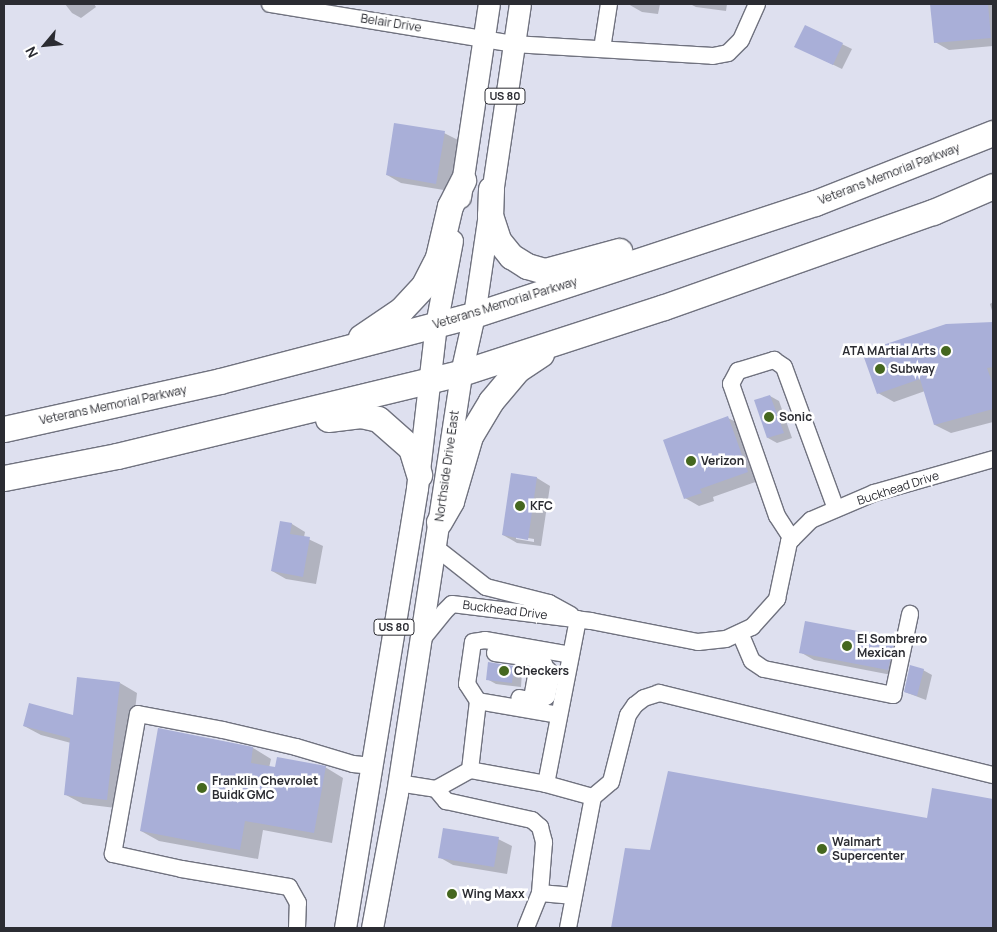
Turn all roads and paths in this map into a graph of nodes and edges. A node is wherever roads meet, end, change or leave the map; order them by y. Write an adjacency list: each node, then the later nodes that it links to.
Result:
1 (270, 4): 6 (street, Belair Drive)
2 (490, 4): 6 (main road, US 80)
3 (520, 4): 7 (main road, Northside Drive East / US 80)
4 (609, 4): 8 (street)
5 (756, 4): 8 (street, Belair Drive)
6 (484, 39): 7 (street, Belair Drive); 10 (main road, US 80)
7 (513, 44): 8 (street, Belair Drive); 12 (main road, Northside Drive East / US 80)
8 (602, 49)
9 (993, 133): 13 (highway, Veterans Memorial Parkway)
10 (463, 180): 15 (main road, US 80); 17 (highway)
11 (993, 186): 16 (highway)
12 (491, 189): 13 (highway); 14 (main road, Northside Drive East / US 80)
13 (815, 203): 14 (highway, Veterans Memorial Parkway)
14 (474, 315): 15 (highway, Veterans Memorial Parkway); 18 (main road, Northside Drive East / US 80)
15 (436, 325): 17 (highway, Veterans Memorial Parkway); 19 (main road, US 80)
16 (561, 340): 18 (highway); 26 (highway)
17 (337, 351): 20 (highway, Veterans Memorial Parkway)
18 (461, 373): 19 (highway); 26 (main road, Northside Drive East / US 80)
19 (431, 380): 22 (highway); 23 (main road, US 80)
20 (4, 429)
21 (993, 460): 25 (street, Buckhead Drive)
22 (34, 472): 23 (highway); 24 (highway)
23 (419, 475): 37 (main road, US 80)
24 (4, 478)
25 (836, 509): 27 (street, Buckhead Drive); 27 (street)
26 (439, 522): 28 (main road, Northside Drive East / US 80)
27 (792, 539): 31 (street, Buckhead Drive)
28 (436, 548): 30 (street, Buckhead Drive); 32 (main road, Northside Drive East / US 80)
29 (910, 614): 31 (street)
30 (578, 619): 31 (street, Buckhead Drive); 32 (street, Buckhead Drive); 34 (street)
31 (740, 633)
32 (420, 642): 40 (main road, Northside Drive East / US 80)
33 (483, 652): 34 (street); 35 (street); 35 (street)
34 (571, 655): 36 (street)
35 (484, 702): 36 (street); 38 (street)
36 (559, 715): 41 (street)
37 (372, 766): 46 (street); 47 (main road, US 80)
38 (470, 770): 41 (street); 42 (street)
39 (993, 775): 43 (street)
40 (398, 783): 42 (street); 48 (main road, Northside Drive East / US 80)
41 (546, 784): 43 (street)
42 (436, 789): 44 (street)
43 (593, 797): 45 (street)
44 (540, 893): 45 (street); 49 (street)
45 (574, 896): 50 (street)
46 (297, 928)
47 (345, 928)
48 (372, 928)
49 (526, 928)
50 (568, 928)

